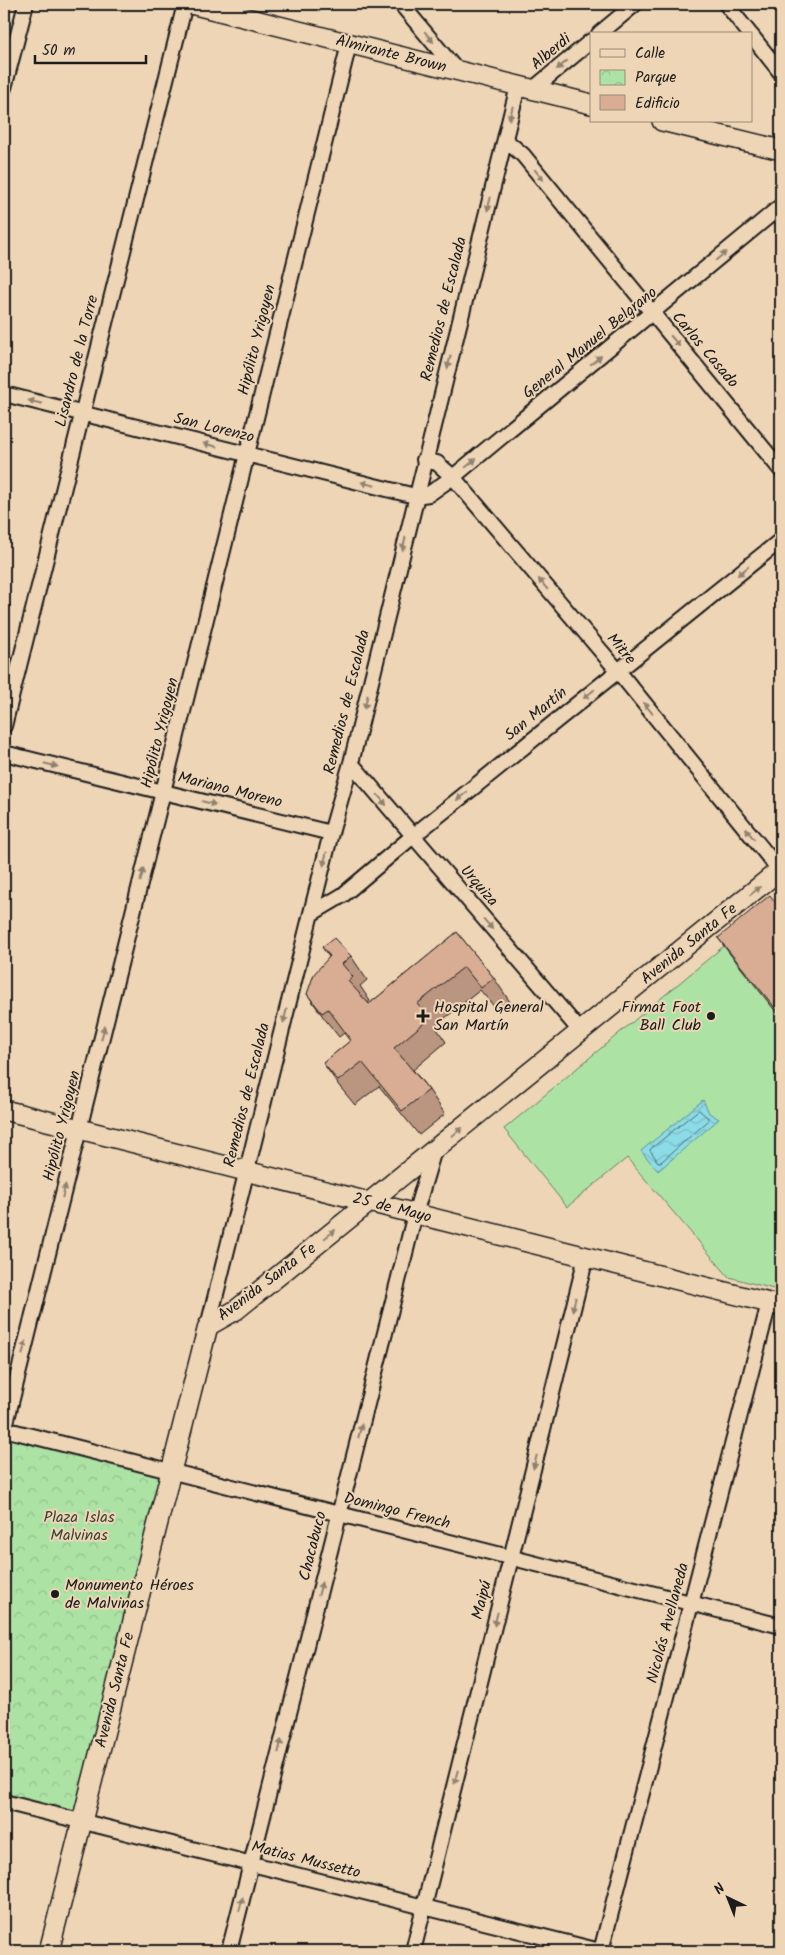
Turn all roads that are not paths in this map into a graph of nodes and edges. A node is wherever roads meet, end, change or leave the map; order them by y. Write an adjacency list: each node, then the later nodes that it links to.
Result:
1 (26, 4): 14 (street)
2 (185, 4): 23 (street, Lisandro de la Torre)
3 (191, 4): 11 (street, Almirante Brown)
4 (401, 4): 12 (street, one-way to 12)
5 (635, 4): 7 (street)
6 (726, 4): 8 (street)
7 (602, 32)
8 (749, 32)
9 (752, 35): 13 (street)
10 (590, 42): 15 (street, Alberdi, one-way to 15)
11 (348, 44): 12 (street, Almirante Brown); 24 (street, Hipólito Yrigoyen)
12 (457, 71): 15 (street, Almirante Brown)
13 (781, 72)
14 (4, 88)
15 (525, 88): 16 (street, Almirante Brown); 18 (street, Remedios de Escalada, one-way to 18)
16 (590, 104)
17 (666, 122): 19 (street)
18 (505, 140): 21 (street, Carlos Casado, one-way to 21); 25 (street, Remedios de Escalada, one-way to 25)
19 (781, 150)
20 (781, 206): 21 (street, General Manuel Belgrano, one-way to 20)
21 (652, 314): 26 (street, Carlos Casado, one-way to 26); 27 (street, General Manuel Belgrano, one-way to 21)
22 (4, 394): 23 (street, San Lorenzo, one-way to 22)
23 (82, 414): 24 (street, San Lorenzo, one-way to 23); 31 (street, Lisandro de la Torre)
24 (247, 454): 28 (street, San Lorenzo, one-way to 24); 34 (street, Hipólito Yrigoyen)
25 (424, 460): 27 (street, Mitre); 28 (street, Remedios de Escalada)
26 (781, 470)
27 (453, 477): 28 (street, General Manuel Belgrano); 30 (street, Mitre, one-way to 27)
28 (415, 496): 33 (street, Remedios de Escalada, one-way to 33)
29 (781, 540): 30 (street, San Martín, one-way to 30)
30 (618, 671): 36 (street, San Martín, one-way to 36); 37 (street, Mitre, one-way to 30)
31 (4, 726)
32 (4, 753): 34 (street, Mariano Moreno, one-way to 34)
33 (351, 763): 35 (street, Remedios de Escalada); 36 (street, Urquiza, one-way to 36)
34 (163, 792): 35 (street, Mariano Moreno, one-way to 35); 41 (street, Hipólito Yrigoyen, one-way to 34)
35 (331, 833): 38 (street, Remedios de Escalada, one-way to 38)
36 (412, 836): 38 (street, San Martín); 39 (street, Urquiza, one-way to 39)
37 (781, 870): 39 (street, Avenida Santa Fe, one-way to 37)
38 (311, 914): 43 (street, Remedios de Escalada, one-way to 43)
39 (581, 1032): 42 (street, Avenida Santa Fe, one-way to 39)
40 (4, 1110): 41 (street, 25 de Mayo)
41 (79, 1129): 43 (street, 25 de Mayo); 49 (street, Hipólito Yrigoyen, one-way to 41)
42 (434, 1150): 44 (street, Avenida Santa Fe); 45 (street, Chacabuco)
43 (246, 1172): 44 (street, 25 de Mayo); 48 (street, Remedios de Escalada)
44 (369, 1202): 45 (street, 25 de Mayo); 48 (street, Avenida Santa Fe, one-way to 44)
45 (415, 1214): 46 (street, 25 de Mayo); 51 (street, Chacabuco, one-way to 45)
46 (586, 1257): 47 (street, 25 de Mayo); 52 (street, Maipú, one-way to 52)
47 (775, 1304): 53 (street, Nicolás Avellaneda)
48 (208, 1326): 50 (street, Avenida Santa Fe)
49 (4, 1430): 50 (street, Domingo French)
50 (170, 1472): 51 (street, Domingo French); 56 (street, Avenida Santa Fe)
51 (339, 1514): 52 (street, Domingo French); 57 (street, Chacabuco, one-way to 51)
52 (511, 1558): 53 (street, Domingo French); 58 (street, Maipú, one-way to 58)
53 (692, 1604): 54 (street, Domingo French); 62 (street, Nicolás Avellaneda)
54 (781, 1626)
55 (4, 1802): 56 (street, Matias Mussetto)
56 (82, 1822): 57 (street, Matias Mussetto); 59 (street, Avenida Santa Fe)
57 (251, 1864): 58 (street, Matias Mussetto); 60 (street, Chacabuco, one-way to 57)
58 (424, 1907): 61 (street, Maipú); 62 (street, Matias Mussetto)
59 (49, 1951)
60 (229, 1951)
61 (413, 1951)
62 (601, 1951)

